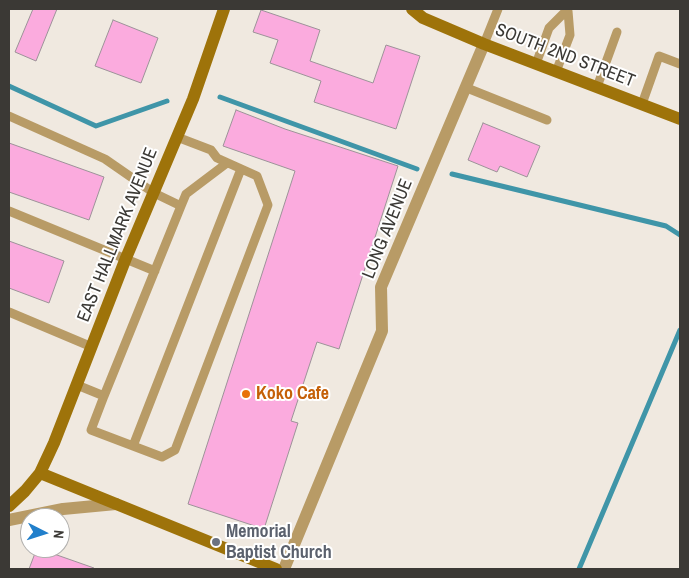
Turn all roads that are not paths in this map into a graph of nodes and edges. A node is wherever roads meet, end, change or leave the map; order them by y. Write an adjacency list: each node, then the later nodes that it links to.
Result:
1 (224, 9): 16 (street, EAST HALLMARK AVENUE)
2 (412, 9): 6 (street, SOUTH 2ND STREET)
3 (498, 9): 6 (lane)
4 (568, 10): 7 (lane); 9 (lane)
5 (617, 32): 10 (lane)
6 (484, 44): 7 (street, SOUTH 2ND STREET); 11 (street, LONG AVENUE)
7 (536, 64): 9 (street, SOUTH 2ND STREET)
8 (680, 64): 12 (lane)
9 (556, 72): 10 (street, SOUTH 2ND STREET)
10 (597, 87): 12 (street, SOUTH 2ND STREET)
11 (467, 88): 15 (lane); 34 (street, LONG AVENUE)
12 (642, 104): 14 (street, SOUTH 2ND STREET)
13 (9, 116): 19 (lane)
14 (680, 119)
15 (547, 120)
16 (177, 137): 17 (lane); 19 (street, EAST HALLMARK AVENUE)
17 (227, 163): 18 (lane); 20 (lane)
18 (241, 169): 28 (lane); 28 (lane)
19 (154, 193): 20 (lane); 22 (street, EAST HALLMARK AVENUE)
20 (181, 206): 23 (lane)
21 (9, 211): 22 (lane)
22 (126, 258): 23 (lane); 25 (street, EAST HALLMARK AVENUE)
23 (155, 271): 27 (lane)
24 (9, 312): 25 (lane)
25 (92, 347): 26 (street, EAST HALLMARK AVENUE)
26 (77, 385): 27 (lane); 29 (street, EAST HALLMARK AVENUE)
27 (104, 396): 28 (lane)
28 (133, 446)
29 (40, 473): 30 (street); 31 (street, EAST HALLMARK AVENUE)
30 (116, 504): 32 (street); 33 (street)
31 (9, 506)
32 (9, 520)
33 (276, 569)
34 (284, 569)

